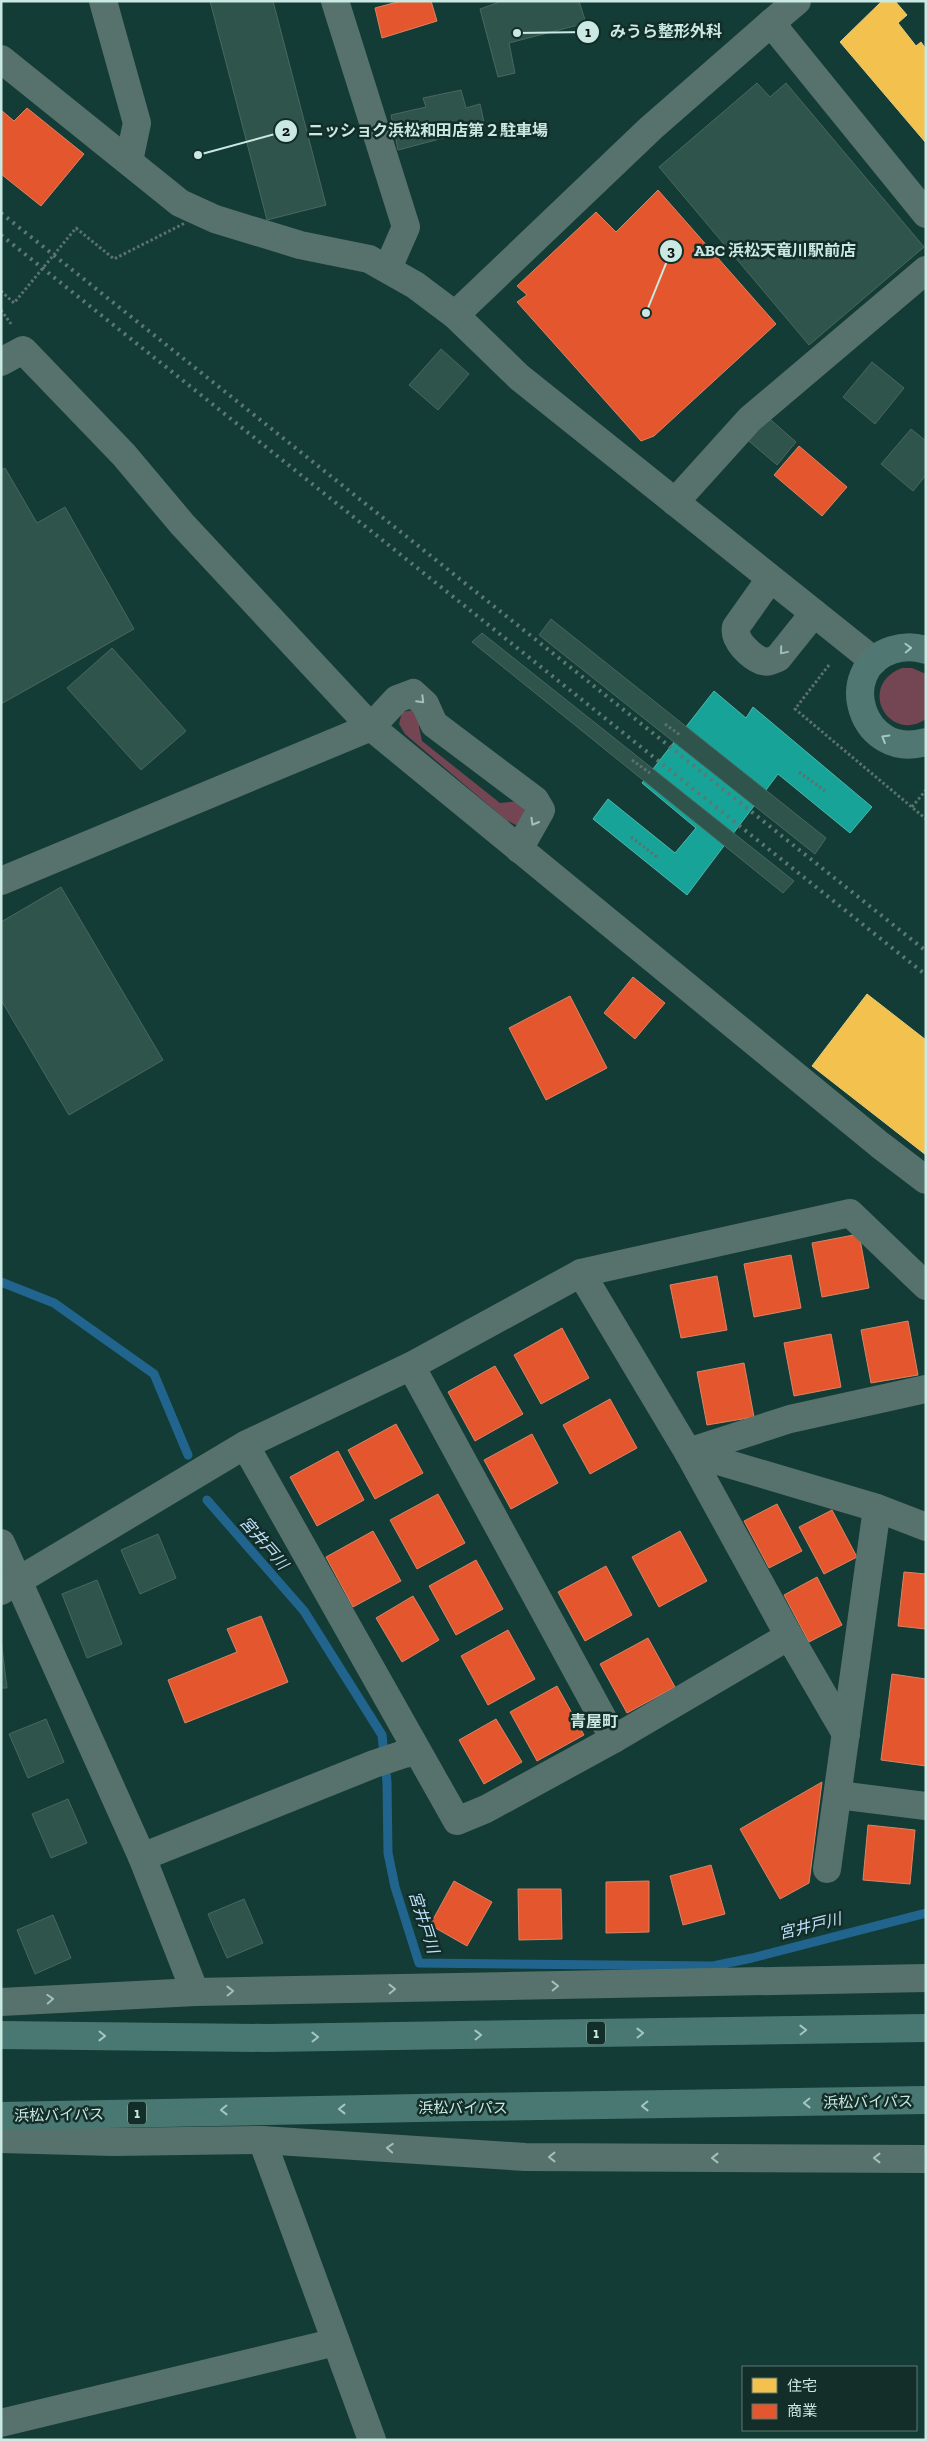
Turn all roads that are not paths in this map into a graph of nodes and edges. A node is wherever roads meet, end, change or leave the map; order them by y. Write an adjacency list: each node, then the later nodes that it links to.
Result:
1 (103, 1): 5 (street)
2 (335, 1): 7 (street)
3 (784, 9): 6 (street); 9 (street)
4 (1, 59): 5 (street)
5 (128, 161): 7 (street)
6 (926, 214)
7 (388, 268): 9 (street)
8 (926, 270): 11 (street)
9 (455, 315): 11 (street)
10 (12, 356): 16 (street)
11 (675, 502): 12 (street)
12 (770, 578): 13 (street); 13 (street, one-way to 12)
13 (814, 613): 15 (street)
14 (926, 650): 15 (main road, one-way to 14)
15 (874, 661): 17 (main road, one-way to 15)
16 (371, 727): 18 (street); 18 (street, one-way to 18); 19 (street)
17 (925, 744)
18 (518, 849): 20 (street)
19 (1, 882)
20 (926, 1180)
21 (581, 1273): 22 (street); 23 (street); 26 (street)
22 (926, 1286)
23 (411, 1366): 25 (street); 33 (street)
24 (926, 1388): 26 (street)
25 (245, 1445): 30 (street); 34 (street)
26 (688, 1452): 27 (street); 31 (street)
27 (877, 1508): 28 (street); 32 (street)
28 (926, 1527)
29 (1, 1543): 30 (street)
30 (10, 1586): 37 (street)
31 (789, 1636): 32 (street); 33 (street)
32 (846, 1734): 35 (street)
33 (614, 1739): 34 (street)
34 (410, 1753): 37 (street)
35 (838, 1795): 36 (street); 38 (street)
36 (926, 1806)
37 (142, 1857): 40 (street)
38 (828, 1869)
39 (926, 1978): 40 (street, one-way to 39)
40 (195, 1992): 41 (street, one-way to 40)
41 (1, 2002)
42 (926, 2028): 43 (highway, 1, one-way to 42)
43 (1, 2035)
44 (926, 2100): 45 (highway, 浜松バイパス / 1, one-way to 45)
45 (1, 2116)
46 (1, 2139): 47 (street)
47 (262, 2140): 48 (street, one-way to 47); 49 (street)
48 (926, 2159)
49 (336, 2342): 50 (street); 51 (street)
50 (1, 2423)
51 (372, 2440)

